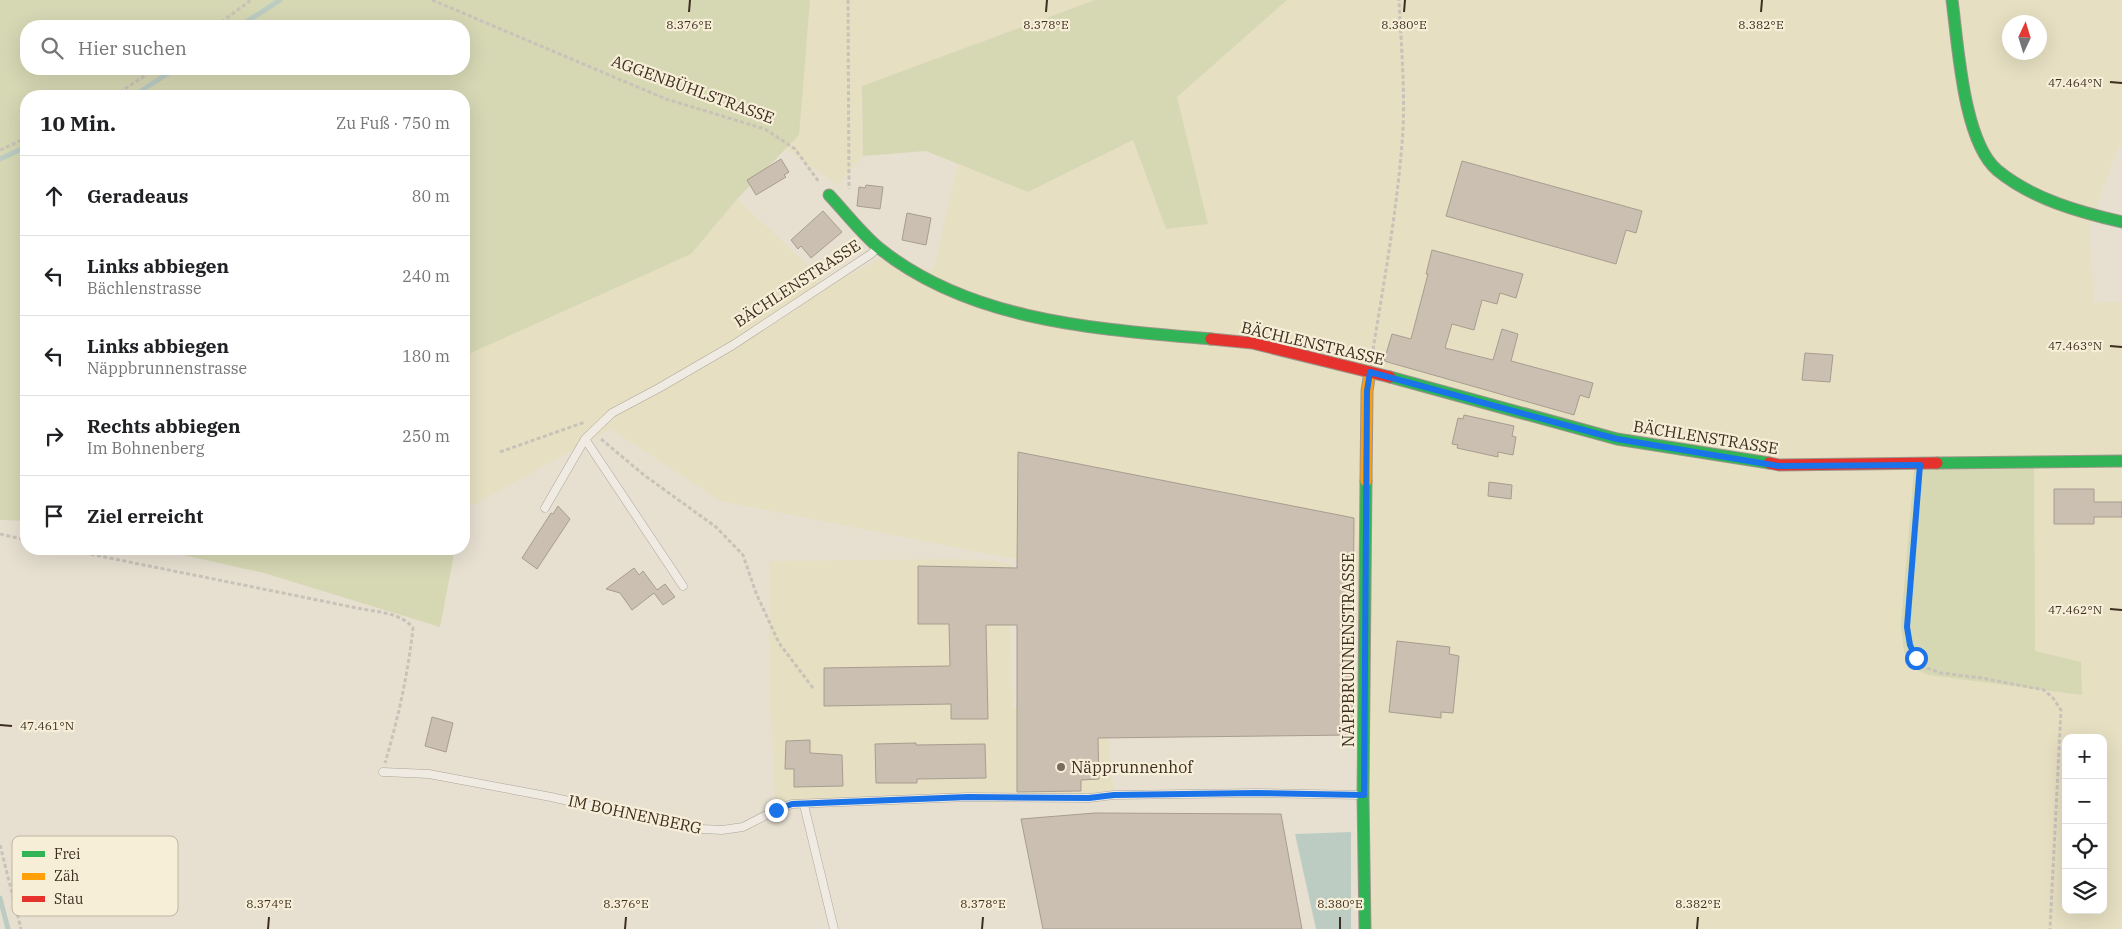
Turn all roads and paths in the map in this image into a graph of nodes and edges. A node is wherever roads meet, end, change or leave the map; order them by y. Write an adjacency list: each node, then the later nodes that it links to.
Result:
1 (251, 0): 6 (path)
2 (432, 0): 11 (path, AGGENBÜHLSTRASSE)
3 (848, 0): 12 (path)
4 (1399, 0): 15 (path)
5 (1952, 0): 13 (street)
6 (224, 20)
7 (145, 75): 8 (path)
8 (123, 90)
9 (20, 141): 10 (path)
10 (0, 150)
11 (829, 195): 12 (street)
12 (840, 207): 14 (street)
13 (2122, 222)
14 (878, 247): 15 (street, BÄCHLENSTRASSE); 16 (lane, BÄCHLENSTRASSE)
15 (1370, 372): 21 (street, BÄCHLENSTRASSE); 29 (street, NÄPPBRUNNENSTRASSE)
16 (612, 413): 17 (lane, BÄCHLENSTRASSE); 19 (path)
17 (592, 432): 18 (lane, BÄCHLENSTRASSE); 27 (path)
18 (585, 439): 22 (lane, BÄCHLENSTRASSE); 26 (lane)
19 (500, 452)
20 (2122, 461): 21 (street, BÄCHLENSTRASSE)
21 (1920, 465): 37 (path)
22 (545, 508)
23 (0, 534): 24 (path)
24 (20, 539)
25 (95, 555): 28 (path)
26 (684, 586)
27 (813, 688)
28 (383, 772): 30 (lane, IM BOHNENBERG)
29 (1364, 795): 30 (lane, IM BOHNENBERG); 36 (street, NÄPPBRUNNENSTRASSE)
30 (804, 804): 35 (lane)
31 (0, 845): 32 (path)
32 (12, 893)
33 (18, 916): 34 (path)
34 (21, 929)
35 (834, 929)
36 (1365, 929)
37 (2050, 929)

